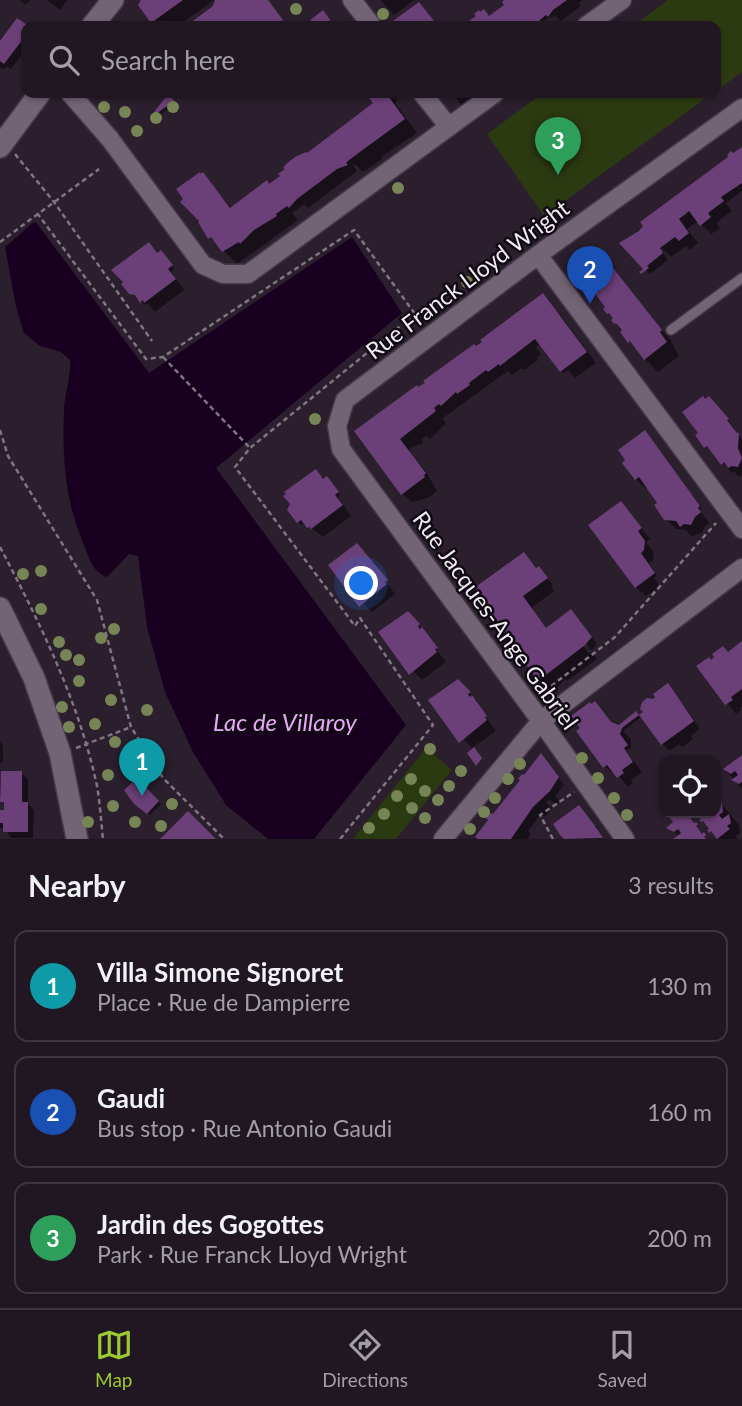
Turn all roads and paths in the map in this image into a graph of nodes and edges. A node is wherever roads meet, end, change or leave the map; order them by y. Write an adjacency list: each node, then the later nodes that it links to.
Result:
1 (113, 0): 4 (street)
2 (352, 0): 5 (street)
3 (622, 0): 6 (street)
4 (96, 21)
5 (368, 21)
6 (593, 21)
7 (36, 98): 13 (street)
8 (74, 98): 12 (street)
9 (426, 98): 12 (street)
10 (488, 98): 12 (street)
11 (742, 108): 18 (street, Rue Franck Lloyd Wright)
12 (449, 127)
13 (2, 144): 15 (path)
14 (99, 169): 15 (path)
15 (54, 202): 16 (path); 21 (path)
16 (37, 213): 17 (path); 22 (path)
17 (0, 242)
18 (538, 255): 23 (street, Rue Franck Lloyd Wright); 28 (street)
19 (742, 278): 20 (lane)
20 (671, 330)
21 (152, 341)
22 (163, 357): 25 (path); 25 (path)
23 (337, 426): 33 (street, Rue Jacques-Ange Gabriel)
24 (0, 430): 27 (path)
25 (250, 448): 42 (path)
26 (0, 449): 27 (path)
27 (8, 456): 35 (path)
28 (728, 510): 29 (street); 33 (path)
29 (742, 529)
30 (0, 547): 36 (path)
31 (742, 568): 34 (street)
32 (0, 608): 37 (street)
33 (519, 694): 34 (street, Rue Jacques-Ange Gabriel)
34 (541, 721): 38 (street, Rue Jacques-Ange Gabriel); 43 (street)
35 (131, 727): 36 (path); 41 (path)
36 (86, 744): 37 (path); 40 (path)
37 (60, 753): 39 (street)
38 (585, 784): 44 (path); 45 (street, Rue Jacques-Ange Gabriel)
39 (77, 839)
40 (103, 839)
41 (224, 839)
42 (340, 839)
43 (443, 839)
44 (553, 839)
45 (625, 839)

